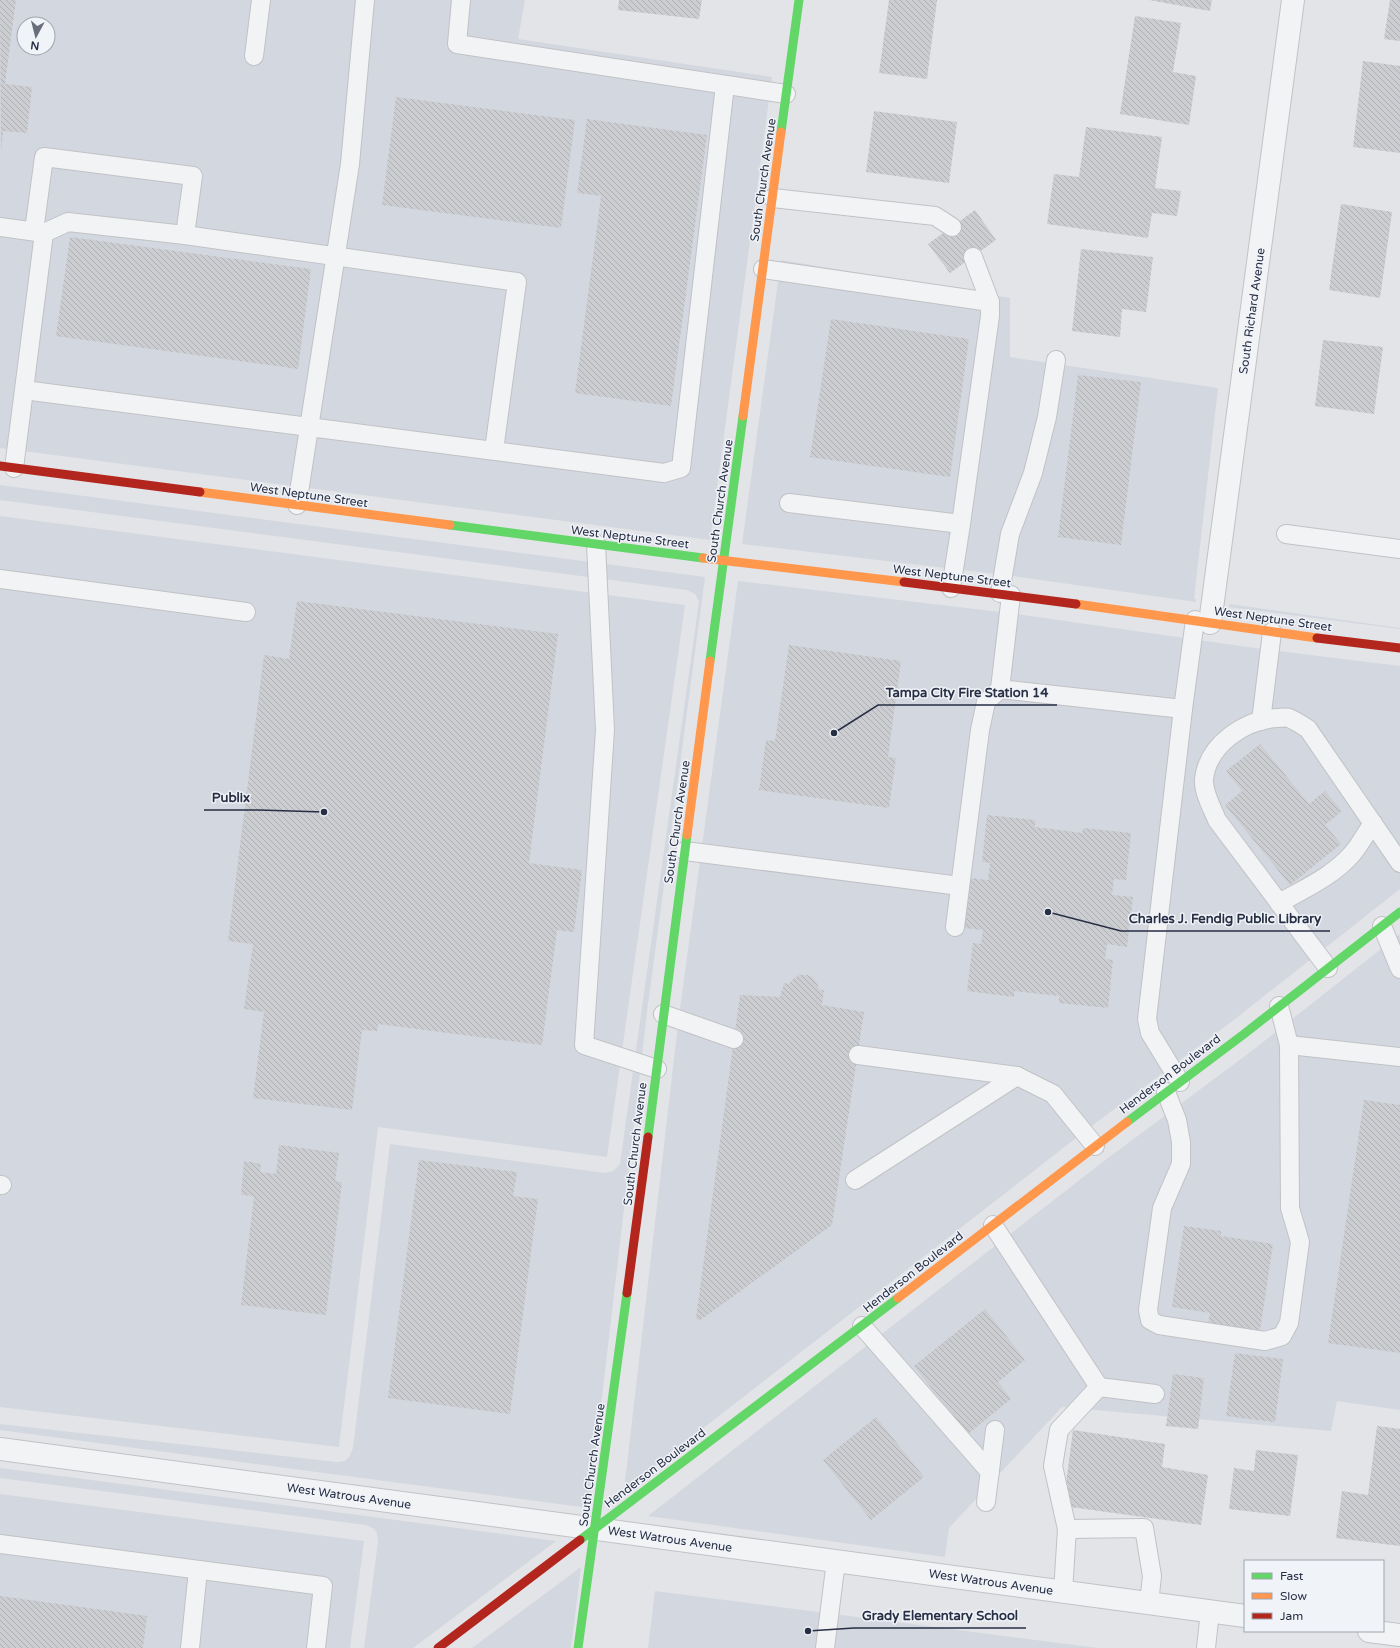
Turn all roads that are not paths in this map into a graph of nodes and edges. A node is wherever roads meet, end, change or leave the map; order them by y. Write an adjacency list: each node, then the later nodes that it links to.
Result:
1 (261, 0): 6 (lane)
2 (366, 0): 14 (lane)
3 (461, 0): 7 (lane)
4 (799, 0): 8 (street, South Church Avenue)
5 (1293, 0): 34 (street, South Richard Avenue)
6 (254, 56)
7 (725, 85): 8 (lane); 21 (lane)
8 (786, 94): 9 (street, South Church Avenue)
9 (773, 198): 11 (lane); 16 (street, South Church Avenue)
10 (0, 227): 12 (lane)
11 (952, 227)
12 (39, 232): 13 (lane); 13 (lane); 19 (lane)
13 (185, 236): 14 (lane)
14 (335, 257): 20 (lane); 21 (lane)
15 (973, 257): 17 (lane)
16 (763, 269): 17 (lane); 29 (street, South Church Avenue)
17 (990, 302): 25 (lane)
18 (1056, 360): 32 (lane)
19 (24, 390): 20 (lane); 22 (lane)
20 (310, 427): 21 (lane); 24 (lane)
21 (494, 450)
22 (7, 467): 24 (street, West Neptune Street)
23 (790, 503): 25 (lane)
24 (297, 505): 27 (street, West Neptune Street)
25 (961, 524): 31 (lane)
26 (1286, 534): 28 (lane)
27 (596, 544): 29 (street, West Neptune Street); 56 (lane)
28 (1400, 549)
29 (724, 561): 31 (street, West Neptune Street); 41 (street, South Church Avenue)
30 (0, 579): 33 (lane)
31 (951, 588): 32 (street, West Neptune Street)
32 (1005, 594): 34 (street, West Neptune Street); 37 (lane)
33 (246, 612)
34 (1202, 622): 35 (street, West Neptune Street); 38 (lane)
35 (1272, 632): 36 (street, West Neptune Street); 39 (lane)
36 (1400, 648)
37 (1000, 689): 38 (lane); 43 (lane)
38 (1183, 709): 58 (lane)
39 (1261, 721): 40 (lane); 44 (lane)
40 (1373, 823): 42 (lane); 44 (lane)
41 (685, 851): 43 (lane); 51 (street, South Church Avenue)
42 (1400, 863)
43 (960, 886): 47 (lane)
44 (1279, 903): 48 (lane)
45 (1400, 912): 46 (street, Henderson Boulevard)
46 (1382, 926): 48 (street, Henderson Boulevard); 49 (lane)
47 (955, 927)
48 (1328, 968): 50 (street, Henderson Boulevard)
49 (1400, 969)
50 (1280, 1006): 53 (lane); 58 (street, Henderson Boulevard)
51 (663, 1014): 52 (lane); 56 (street, South Church Avenue)
52 (734, 1039)
53 (1288, 1045): 55 (lane); 58 (lane)
54 (858, 1055): 57 (lane)
55 (1400, 1057)
56 (657, 1069): 69 (street, South Church Avenue)
57 (1017, 1076): 59 (lane); 60 (lane)
58 (1173, 1087): 59 (street, Henderson Boulevard)
59 (1095, 1146): 61 (street, Henderson Boulevard)
60 (855, 1180)
61 (993, 1225): 62 (street, Henderson Boulevard); 63 (lane)
62 (862, 1326): 67 (lane); 69 (street, Henderson Boulevard)
63 (1099, 1387): 64 (lane); 70 (lane)
64 (1155, 1394)
65 (995, 1430): 67 (lane)
66 (0, 1449): 69 (street, West Watrous Avenue)
67 (990, 1472): 68 (lane)
68 (986, 1502)
69 (595, 1529): 72 (street, West Watrous Avenue); 82 (street, Henderson Boulevard); 83 (street, South Church Avenue)
70 (1067, 1529): 74 (lane); 75 (lane)
71 (0, 1544): 73 (lane)
72 (836, 1561): 74 (street, West Watrous Avenue); 84 (lane)
73 (198, 1570): 80 (lane); 81 (lane)
74 (1063, 1592): 75 (street, West Watrous Avenue)
75 (1149, 1603): 76 (street, West Watrous Avenue)
76 (1210, 1612): 77 (street, West Watrous Avenue); 85 (lane)
77 (1244, 1616)
78 (1377, 1632): 79 (street)
79 (1400, 1635)
80 (190, 1648)
81 (316, 1648)
82 (438, 1648)
83 (578, 1648)
84 (825, 1648)
85 (1206, 1648)

